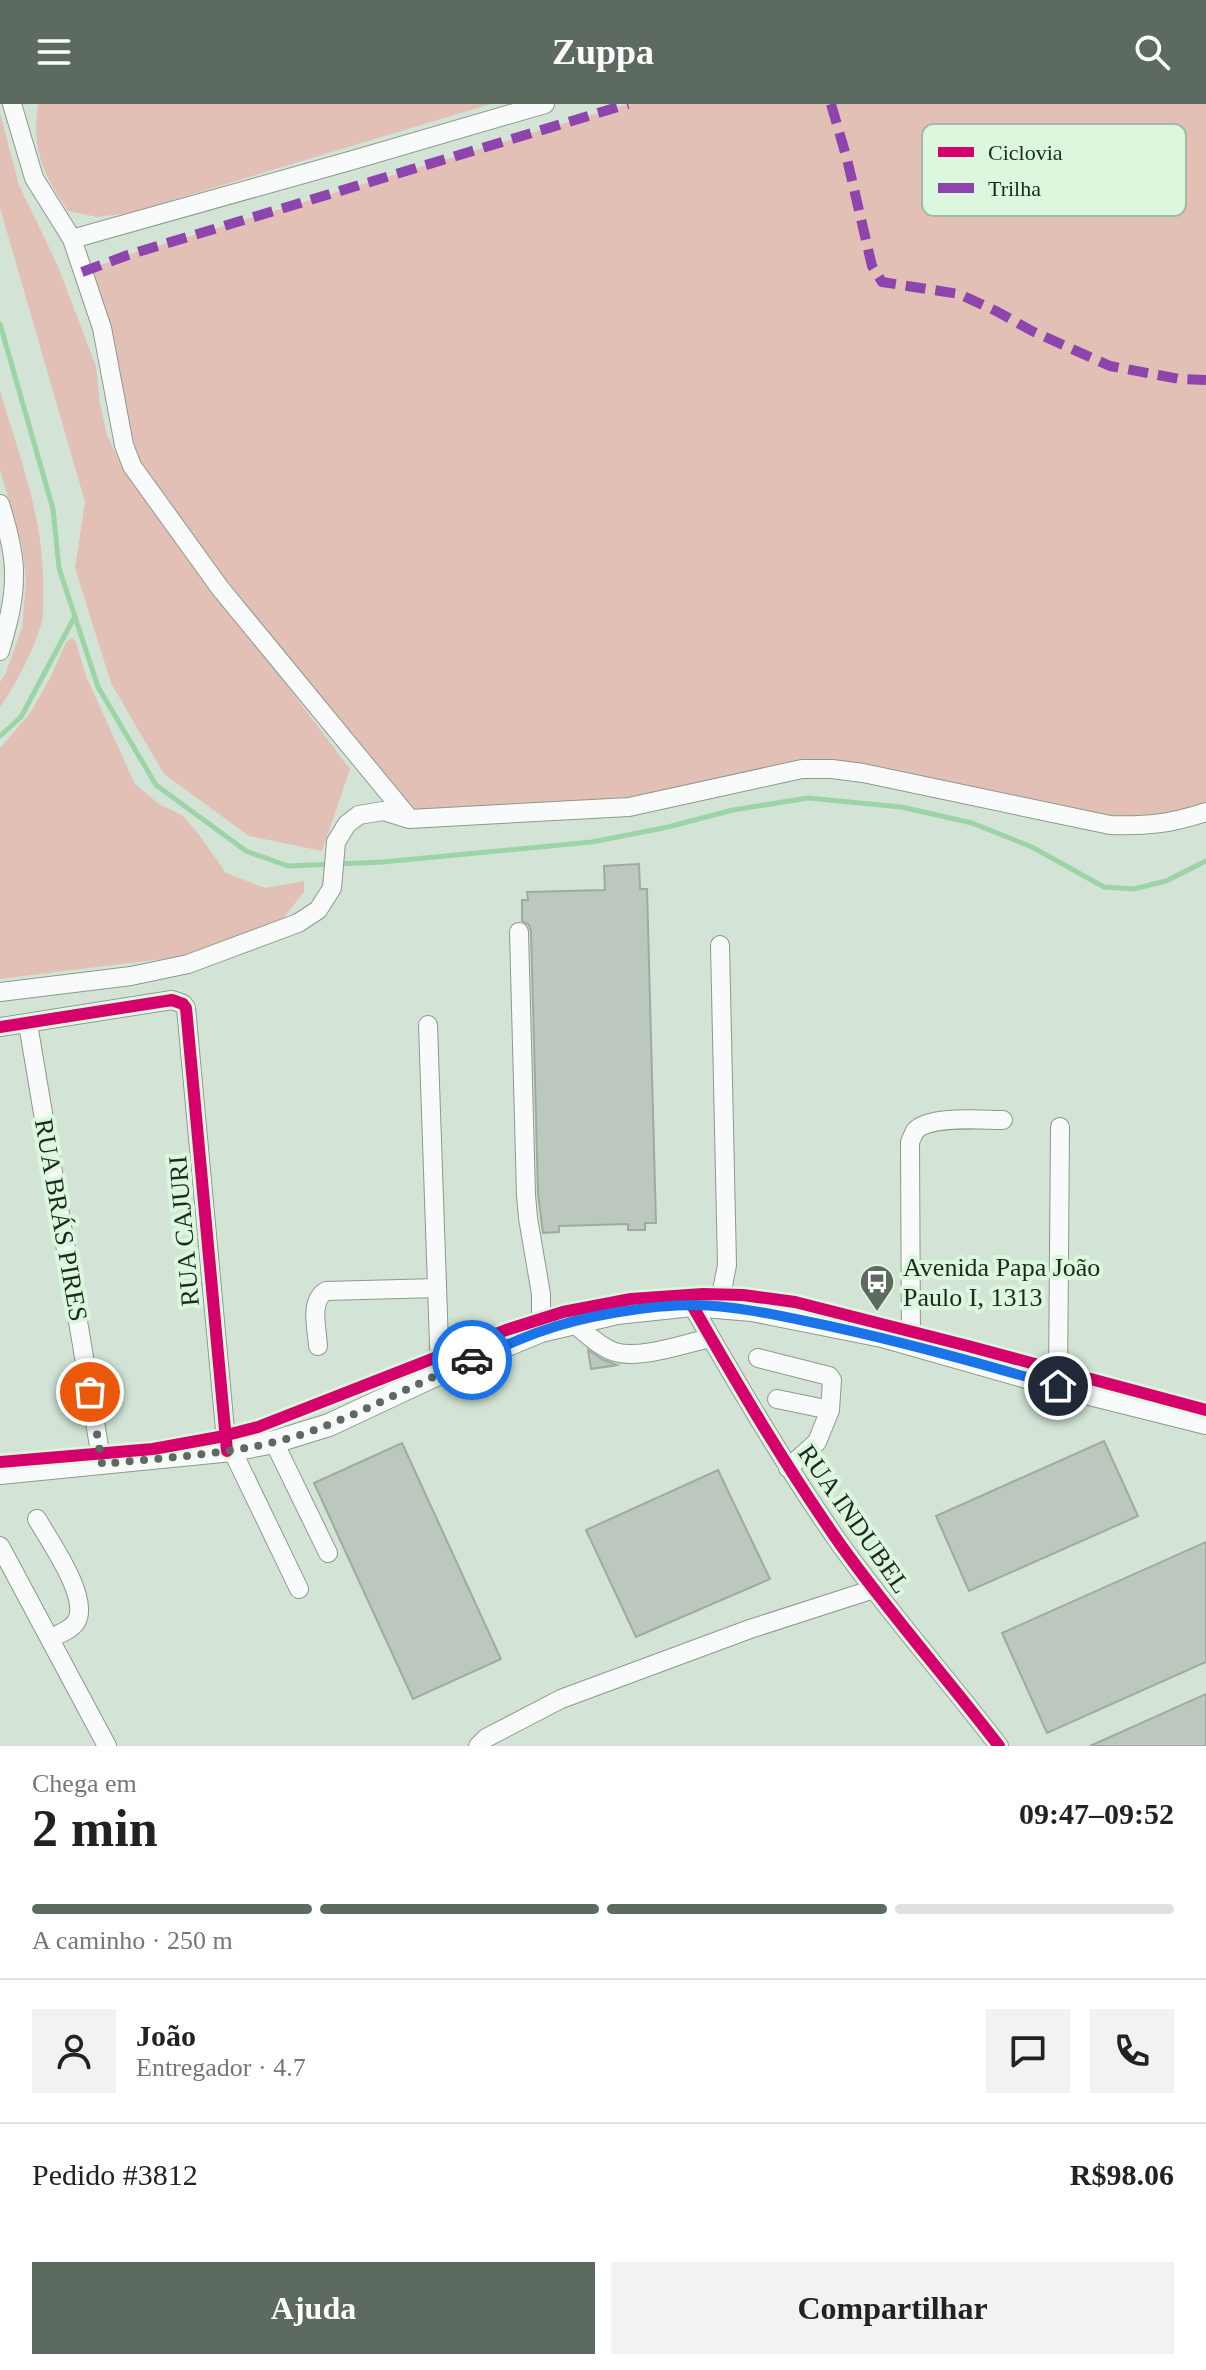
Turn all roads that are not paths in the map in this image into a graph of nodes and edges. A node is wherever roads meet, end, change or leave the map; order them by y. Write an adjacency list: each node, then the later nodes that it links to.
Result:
1 (12, 104): 3 (street)
2 (545, 104): 3 (street)
3 (72, 239): 7 (street)
4 (0, 504): 5 (street)
5 (0, 651)
6 (1206, 812): 7 (street)
7 (409, 819): 10 (street)
8 (519, 932): 20 (street)
9 (720, 945): 18 (street)
10 (0, 992)
11 (28, 1024): 13 (street); 31 (street, RUA CAJURI); 32 (street, RUA BRÁS PIRES)
12 (428, 1025): 16 (street)
13 (0, 1027)
14 (1003, 1120): 22 (street)
15 (1060, 1127): 26 (street)
16 (437, 1288): 23 (street); 25 (street)
17 (692, 1305): 18 (main road); 19 (main road); 21 (street, RUA INDUBEL)
18 (719, 1306): 22 (main road)
19 (572, 1322): 20 (main road); 21 (street)
20 (541, 1331): 25 (main road)
21 (711, 1338): 33 (street, RUA INDUBEL)
22 (911, 1344): 26 (main road)
23 (318, 1346)
24 (758, 1358): 28 (street)
25 (440, 1373): 30 (main road)
26 (1058, 1386): 29 (main road)
27 (777, 1399): 28 (street)
28 (830, 1410): 33 (street)
29 (1206, 1423)
30 (274, 1442): 31 (main road); 37 (street)
31 (229, 1451): 32 (main road); 38 (street)
32 (102, 1464): 34 (main road)
33 (788, 1468): 39 (street, RUA INDUBEL)
34 (0, 1473)
35 (37, 1519): 40 (street)
36 (0, 1546): 40 (street)
37 (328, 1553)
38 (299, 1589)
39 (874, 1589): 42 (street); 43 (street, RUA INDUBEL)
40 (50, 1639): 41 (street)
41 (107, 1746)
42 (478, 1746)
43 (999, 1746)

